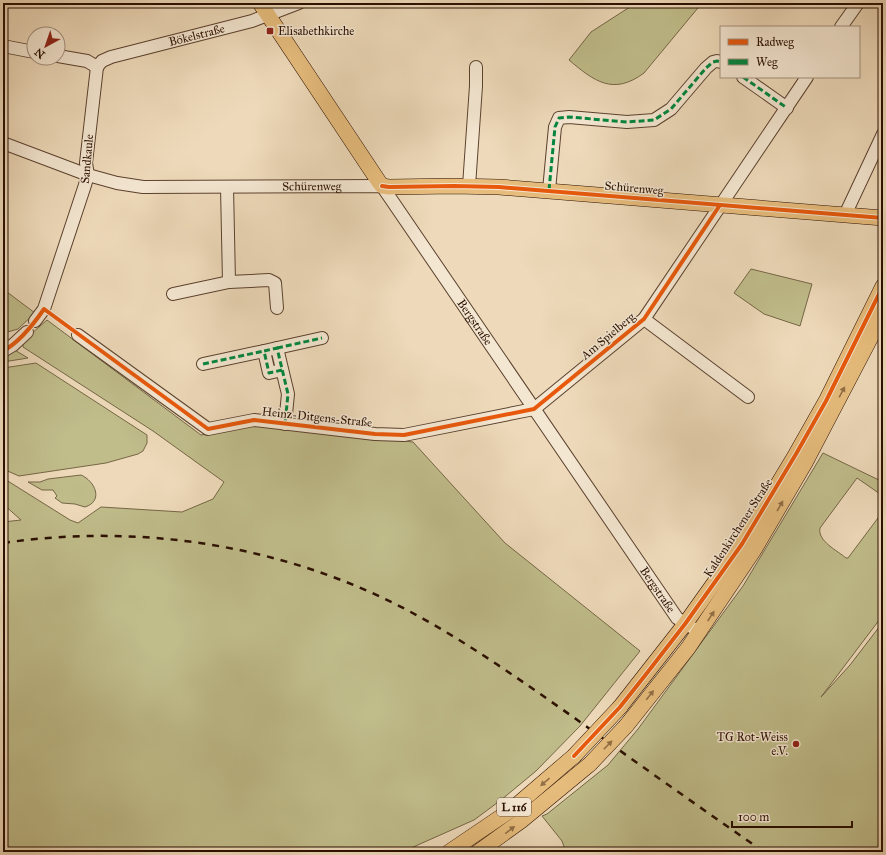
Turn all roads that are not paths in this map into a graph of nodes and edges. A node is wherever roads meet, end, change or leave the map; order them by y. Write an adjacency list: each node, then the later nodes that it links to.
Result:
1 (299, 3): 3 (street, Bökelstraße)
2 (858, 3): 4 (street)
3 (264, 9): 9 (street, Bökelstraße); 17 (main road, Bergstraße)
4 (842, 26)
5 (3, 46): 6 (street)
6 (26, 50)
7 (66, 57): 9 (street)
8 (720, 62): 20 (street)
9 (97, 67): 16 (street, Sandkaule)
10 (476, 68): 18 (street)
11 (744, 78): 13 (street)
12 (806, 78): 13 (street, Am Spielberg)
13 (787, 108): 21 (street, Am Spielberg)
14 (883, 134): 22 (street)
15 (3, 143): 16 (street, Schürenweg)
16 (88, 175): 19 (street, Schürenweg); 30 (street, Sandkaule)
17 (382, 186): 18 (main road, Schürenweg); 19 (street, Schürenweg); 40 (street, Bergstraße)
18 (469, 186): 20 (main road, Schürenweg)
19 (228, 187): 24 (street)
20 (549, 190): 21 (main road, Schürenweg)
21 (720, 205): 22 (main road, Schürenweg); 29 (street, Am Spielberg)
22 (844, 215): 23 (main road, Schürenweg)
23 (883, 218)
24 (229, 282): 26 (street); 27 (street)
25 (883, 286): 42 (main road, Kaldenkirchener Straße / L 116)
26 (173, 294)
27 (277, 308)
28 (883, 314): 43 (main road, Kaldenkirchener Straße / L 116, one-way to 28)
29 (644, 319): 39 (street, Am Spielberg); 40 (street, Am Spielberg)
30 (35, 322)
31 (27, 332): 35 (street)
32 (78, 336): 41 (street, Heinz-Ditgens-Straße)
33 (322, 338): 34 (street)
34 (278, 348): 36 (street); 38 (street, Heinz-Ditgens-Straße)
35 (3, 351)
36 (264, 351): 37 (street); 38 (street)
37 (203, 364)
38 (282, 370): 41 (street, Heinz-Ditgens-Straße)
39 (748, 397)
40 (534, 409): 41 (street, Heinz-Ditgens-Straße); 42 (street, Bergstraße)
41 (285, 424)
42 (685, 624): 43 (street, Bergstraße); 44 (main road, Kaldenkirchener Straße / L 116, one-way to 44, bridge)
43 (699, 632): 45 (main road, Kaldenkirchener Straße / L 116, one-way to 43, bridge)
44 (449, 852)
45 (478, 852)

